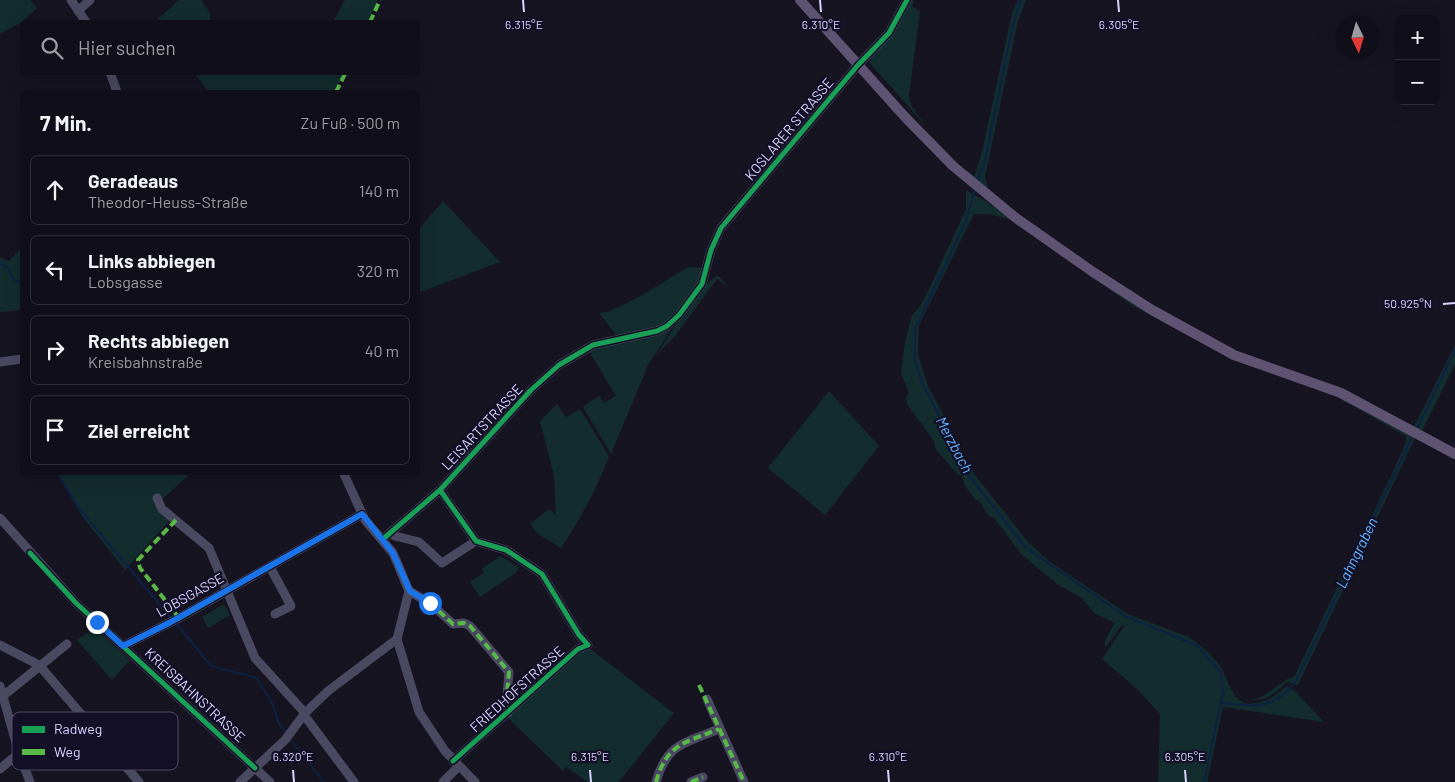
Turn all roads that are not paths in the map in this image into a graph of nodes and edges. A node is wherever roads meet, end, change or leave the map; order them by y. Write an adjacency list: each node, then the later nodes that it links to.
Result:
1 (71, 0): 5 (street)
2 (90, 0): 5 (street)
3 (800, 0): 7 (main road)
4 (907, 0): 7 (street, KOSLARER STRASSE)
5 (78, 11): 6 (street)
6 (85, 20)
7 (858, 65): 10 (street, KOSLARER STRASSE); 13 (main road)
8 (111, 75): 9 (street)
9 (116, 90)
10 (704, 281): 15 (street, LEISARTSTRASSE)
11 (20, 359): 12 (street)
12 (0, 362)
13 (1455, 454)
14 (344, 475): 17 (street)
15 (440, 490): 19 (street, LEISARTSTRASSE); 21 (street)
16 (157, 498): 23 (street)
17 (362, 514): 20 (street); 22 (street, LOBSGASSE)
18 (0, 518): 29 (street, KREISBAHNSTRASSE)
19 (391, 532): 20 (street, LEISARTSTRASSE); 21 (street)
20 (383, 539): 24 (street)
21 (476, 540): 35 (street, FRIEDHOFSTRASSE)
22 (270, 567): 23 (street, LOBSGASSE); 25 (street)
23 (226, 591): 29 (street, LOBSGASSE); 36 (street)
24 (410, 591): 26 (street); 35 (street)
25 (275, 614)
26 (397, 640): 36 (street); 40 (street)
27 (67, 644): 30 (street)
28 (0, 645): 30 (street)
29 (123, 646): 41 (street, KREISBAHNSTRASSE)
30 (39, 665): 32 (street); 34 (street)
31 (0, 686): 32 (street)
32 (3, 696): 37 (street)
33 (707, 699): 38 (street)
34 (79, 712)
35 (508, 713): 40 (street, FRIEDHOFSTRASSE)
36 (304, 714): 41 (street); 50 (street)
37 (12, 728)
38 (719, 729): 53 (street); 55 (street)
39 (12, 759): 42 (street)
40 (456, 764): 51 (street, FRIEDHOFSTRASSE); 52 (street)
41 (255, 768): 48 (street); 49 (street, KREISBAHNSTRASSE)
42 (0, 769)
43 (25, 770): 46 (street)
44 (129, 770): 47 (street)
45 (703, 776): 54 (street)
46 (30, 782)
47 (139, 782)
48 (240, 782)
49 (270, 782)
50 (354, 782)
51 (443, 782)
52 (475, 782)
53 (656, 782)
54 (691, 782)
55 (744, 782)

